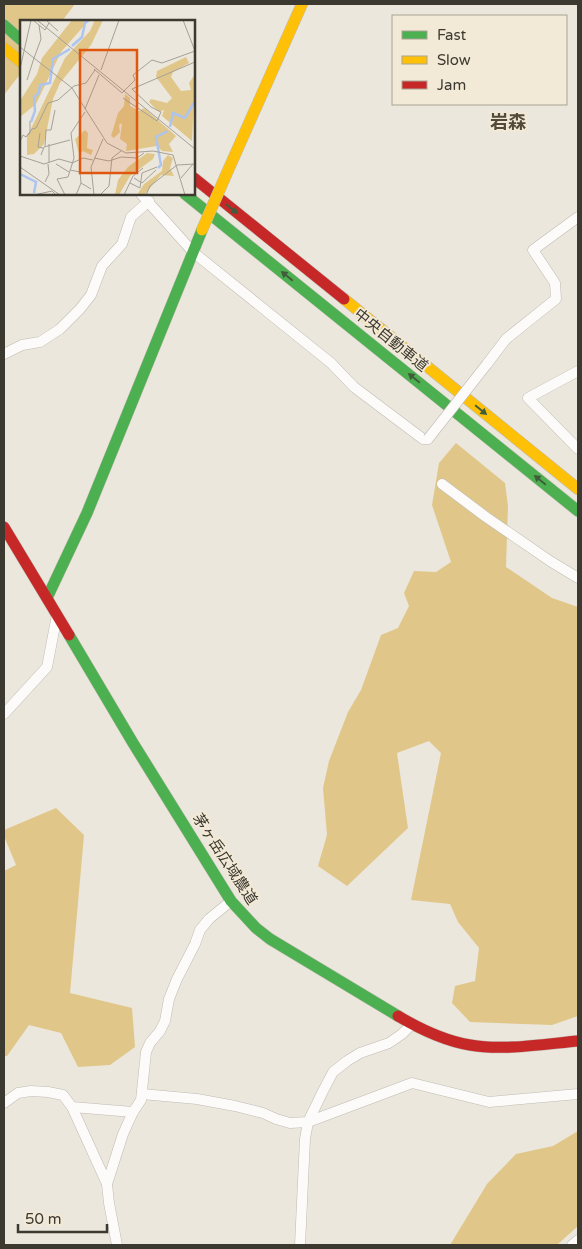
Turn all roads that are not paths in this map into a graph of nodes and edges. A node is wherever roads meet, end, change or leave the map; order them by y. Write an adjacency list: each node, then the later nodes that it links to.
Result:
1 (302, 4): 10 (main road, bridge)
2 (4, 26): 3 (main road)
3 (20, 39)
4 (4, 48): 5 (main road)
5 (20, 61)
6 (195, 179): 15 (main road, 中央自動車道, one-way to 15)
7 (186, 195): 16 (main road, 中央自動車道, one-way to 7)
8 (145, 197): 10 (street); 11 (street)
9 (578, 217): 10 (street, bridge)
10 (193, 252): 19 (main road)
11 (4, 354)
12 (578, 372): 13 (street)
13 (578, 449)
14 (442, 484): 18 (street)
15 (578, 488)
16 (578, 511)
17 (4, 527): 19 (main road, 茅ヶ岳広域農道)
18 (578, 578)
19 (47, 598): 20 (main road, 茅ヶ岳広域農道)
20 (57, 615): 21 (street); 22 (main road, 茅ヶ岳広域農道)
21 (4, 714)
22 (231, 901): 23 (main road, 茅ヶ岳広域農道); 25 (street)
23 (412, 1024): 24 (main road, 茅ヶ岳広域農道); 30 (street)
24 (578, 1041)
25 (142, 1094): 29 (street); 30 (street)
26 (578, 1094): 30 (street)
27 (4, 1103): 28 (street)
28 (72, 1107): 29 (street); 31 (street)
29 (133, 1112): 31 (street)
30 (308, 1122): 34 (street)
31 (108, 1184): 33 (street)
32 (578, 1240): 35 (street)
33 (117, 1245)
34 (300, 1245)
35 (572, 1245)

